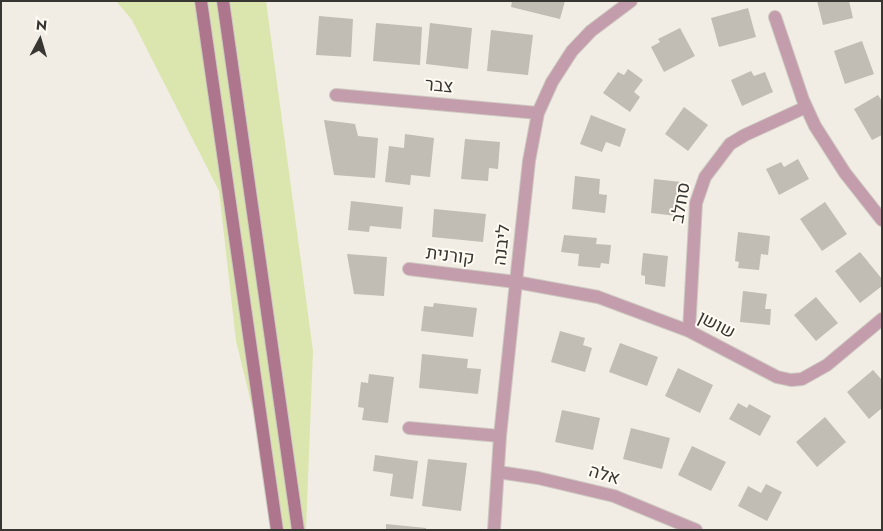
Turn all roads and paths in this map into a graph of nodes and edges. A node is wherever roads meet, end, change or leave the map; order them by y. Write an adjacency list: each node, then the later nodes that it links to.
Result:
1 (201, 1): 16 (main road)
2 (223, 1): 17 (main road)
3 (624, 3): 7 (street, ליבנה)
4 (775, 18): 6 (street)
5 (336, 96): 7 (street, צבר)
6 (806, 107): 8 (street); 12 (street, סחלב)
7 (538, 113): 10 (street, ליבנה)
8 (882, 220)
9 (409, 269): 10 (street, קורנית)
10 (516, 282): 12 (street, שושן); 14 (street, ליבנה)
11 (882, 319): 12 (street, שושן)
12 (689, 332)
13 (409, 428): 14 (street)
14 (500, 436): 15 (street, ליבנה)
15 (498, 472): 18 (street, ליבנה); 19 (street, אלה)
16 (277, 530)
17 (298, 530)
18 (494, 530)
19 (696, 530)

